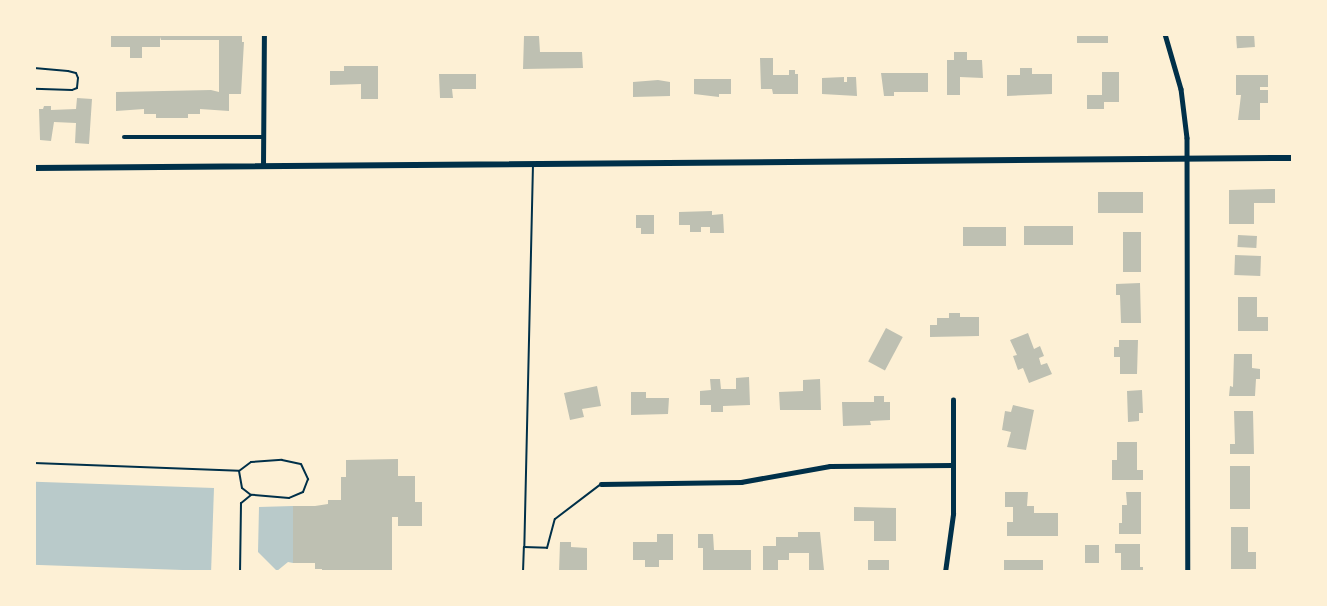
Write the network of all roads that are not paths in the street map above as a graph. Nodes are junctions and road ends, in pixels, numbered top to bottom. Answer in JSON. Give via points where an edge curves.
{"nodes":[{"id":1,"x":264,"y":34,"type":"edge"},
{"id":2,"x":1166,"y":34,"type":"edge"},
{"id":3,"x":34,"y":68,"type":"edge"},
{"id":4,"x":34,"y":89,"type":"edge"},
{"id":5,"x":263,"y":136,"type":"junction"},
{"id":6,"x":124,"y":137,"type":"dead end"},
{"id":7,"x":1293,"y":158,"type":"edge"},
{"id":8,"x":1187,"y":159,"type":"junction"},
{"id":9,"x":533,"y":163,"type":"junction"},
{"id":10,"x":263,"y":166,"type":"junction"},
{"id":11,"x":34,"y":168,"type":"edge"},
{"id":12,"x":953,"y":400,"type":"dead end"},
{"id":13,"x":34,"y":463,"type":"edge"},
{"id":14,"x":953,"y":465,"type":"junction"},
{"id":15,"x":239,"y":471,"type":"junction"},
{"id":16,"x":601,"y":484,"type":"joint"},
{"id":17,"x":251,"y":495,"type":"junction"},
{"id":18,"x":524,"y":547,"type":"junction"},
{"id":19,"x":240,"y":572,"type":"edge"},
{"id":20,"x":523,"y":572,"type":"edge"},
{"id":21,"x":945,"y":572,"type":"edge"},
{"id":22,"x":1188,"y":572,"type":"edge"}],
"edges":[{"from":1,"to":5,"type":"street"},
{"from":2,"to":8,"type":"street","via":[[1183,100]]},
{"from":3,"to":4,"type":"lane","via":[[68,71],[78,78],[77,88],[72,90]]},
{"from":5,"to":6,"type":"street"},
{"from":5,"to":10,"type":"street"},
{"from":7,"to":8,"type":"street"},
{"from":8,"to":9,"type":"street"},
{"from":8,"to":22,"type":"street"},
{"from":9,"to":10,"type":"street"},
{"from":9,"to":18,"type":"lane"},
{"from":10,"to":11,"type":"street"},
{"from":12,"to":14,"type":"street"},
{"from":13,"to":15,"type":"lane"},
{"from":14,"to":16,"type":"street","via":[[830,466],[741,482]]},
{"from":14,"to":21,"type":"street","via":[[952,531]]},
{"from":15,"to":17,"type":"lane","via":[[242,488]]},
{"from":15,"to":17,"type":"lane","via":[[251,462],[282,460],[301,464],[308,479],[303,492],[289,498]]},
{"from":16,"to":18,"type":"lane","via":[[555,519],[547,548]]},
{"from":17,"to":19,"type":"lane","via":[[241,503]]},
{"from":18,"to":20,"type":"lane"}]}
